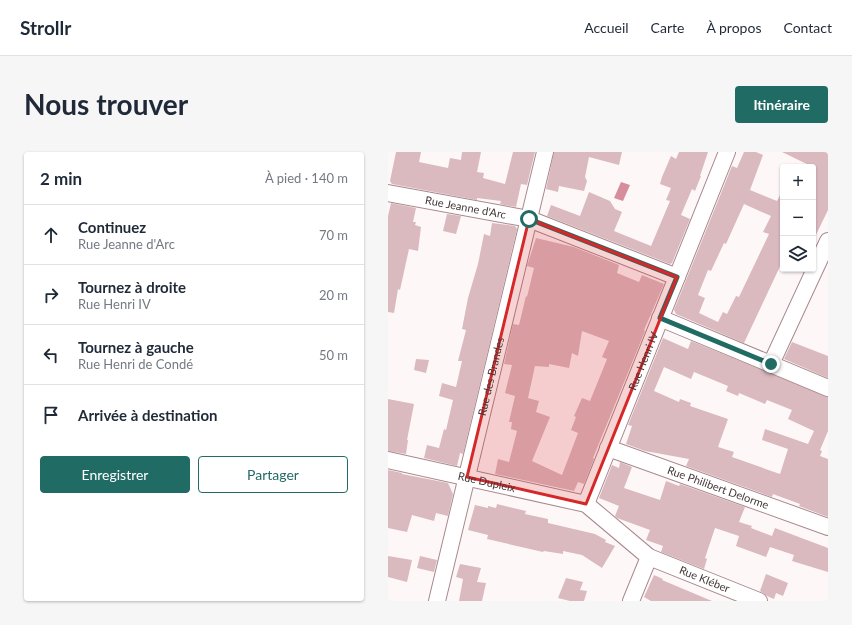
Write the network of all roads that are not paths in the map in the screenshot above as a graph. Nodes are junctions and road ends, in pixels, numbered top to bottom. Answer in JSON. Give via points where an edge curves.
{"nodes":[{"id":1,"x":546,"y":152,"type":"edge"},
{"id":2,"x":727,"y":152,"type":"edge"},
{"id":3,"x":388,"y":192,"type":"edge"},
{"id":4,"x":529,"y":219,"type":"junction"},
{"id":5,"x":828,"y":241,"type":"edge"},
{"id":6,"x":677,"y":277,"type":"junction"},
{"id":7,"x":660,"y":318,"type":"junction"},
{"id":8,"x":771,"y":364,"type":"junction"},
{"id":9,"x":828,"y":388,"type":"edge"},
{"id":10,"x":608,"y":448,"type":"junction"},
{"id":11,"x":388,"y":460,"type":"edge"},
{"id":12,"x":467,"y":477,"type":"junction"},
{"id":13,"x":586,"y":504,"type":"junction"},
{"id":14,"x":828,"y":527,"type":"edge"},
{"id":15,"x":649,"y":557,"type":"junction"},
{"id":16,"x":437,"y":601,"type":"edge"},
{"id":17,"x":631,"y":601,"type":"edge"},
{"id":18,"x":759,"y":601,"type":"edge"}],
"edges":[{"from":1,"to":4,"type":"street","name":"Rue des Brandes"},
{"from":2,"to":6,"type":"street","name":"Rue Henri IV"},
{"from":3,"to":4,"type":"street","name":"Rue Jeanne d'Arc"},
{"from":4,"to":6,"type":"street","name":"Rue Jeanne d'Arc"},
{"from":4,"to":12,"type":"street","name":"Rue des Brandes"},
{"from":5,"to":8,"type":"street"},
{"from":6,"to":7,"type":"street","name":"Rue Henri IV"},
{"from":7,"to":8,"type":"street"},
{"from":7,"to":10,"type":"street","name":"Rue Henri IV"},
{"from":8,"to":9,"type":"street"},
{"from":10,"to":13,"type":"street","name":"Rue Henri IV"},
{"from":10,"to":14,"type":"street","name":"Rue Philibert Delorme"},
{"from":11,"to":12,"type":"street","name":"Rue Dupleix"},
{"from":12,"to":13,"type":"street","name":"Rue Dupleix"},
{"from":12,"to":16,"type":"street","name":"Rue des Brandes"},
{"from":13,"to":15,"type":"street","name":"Rue Kléber"},
{"from":15,"to":17,"type":"street"},
{"from":15,"to":18,"type":"street","name":"Rue Kléber"}]}
